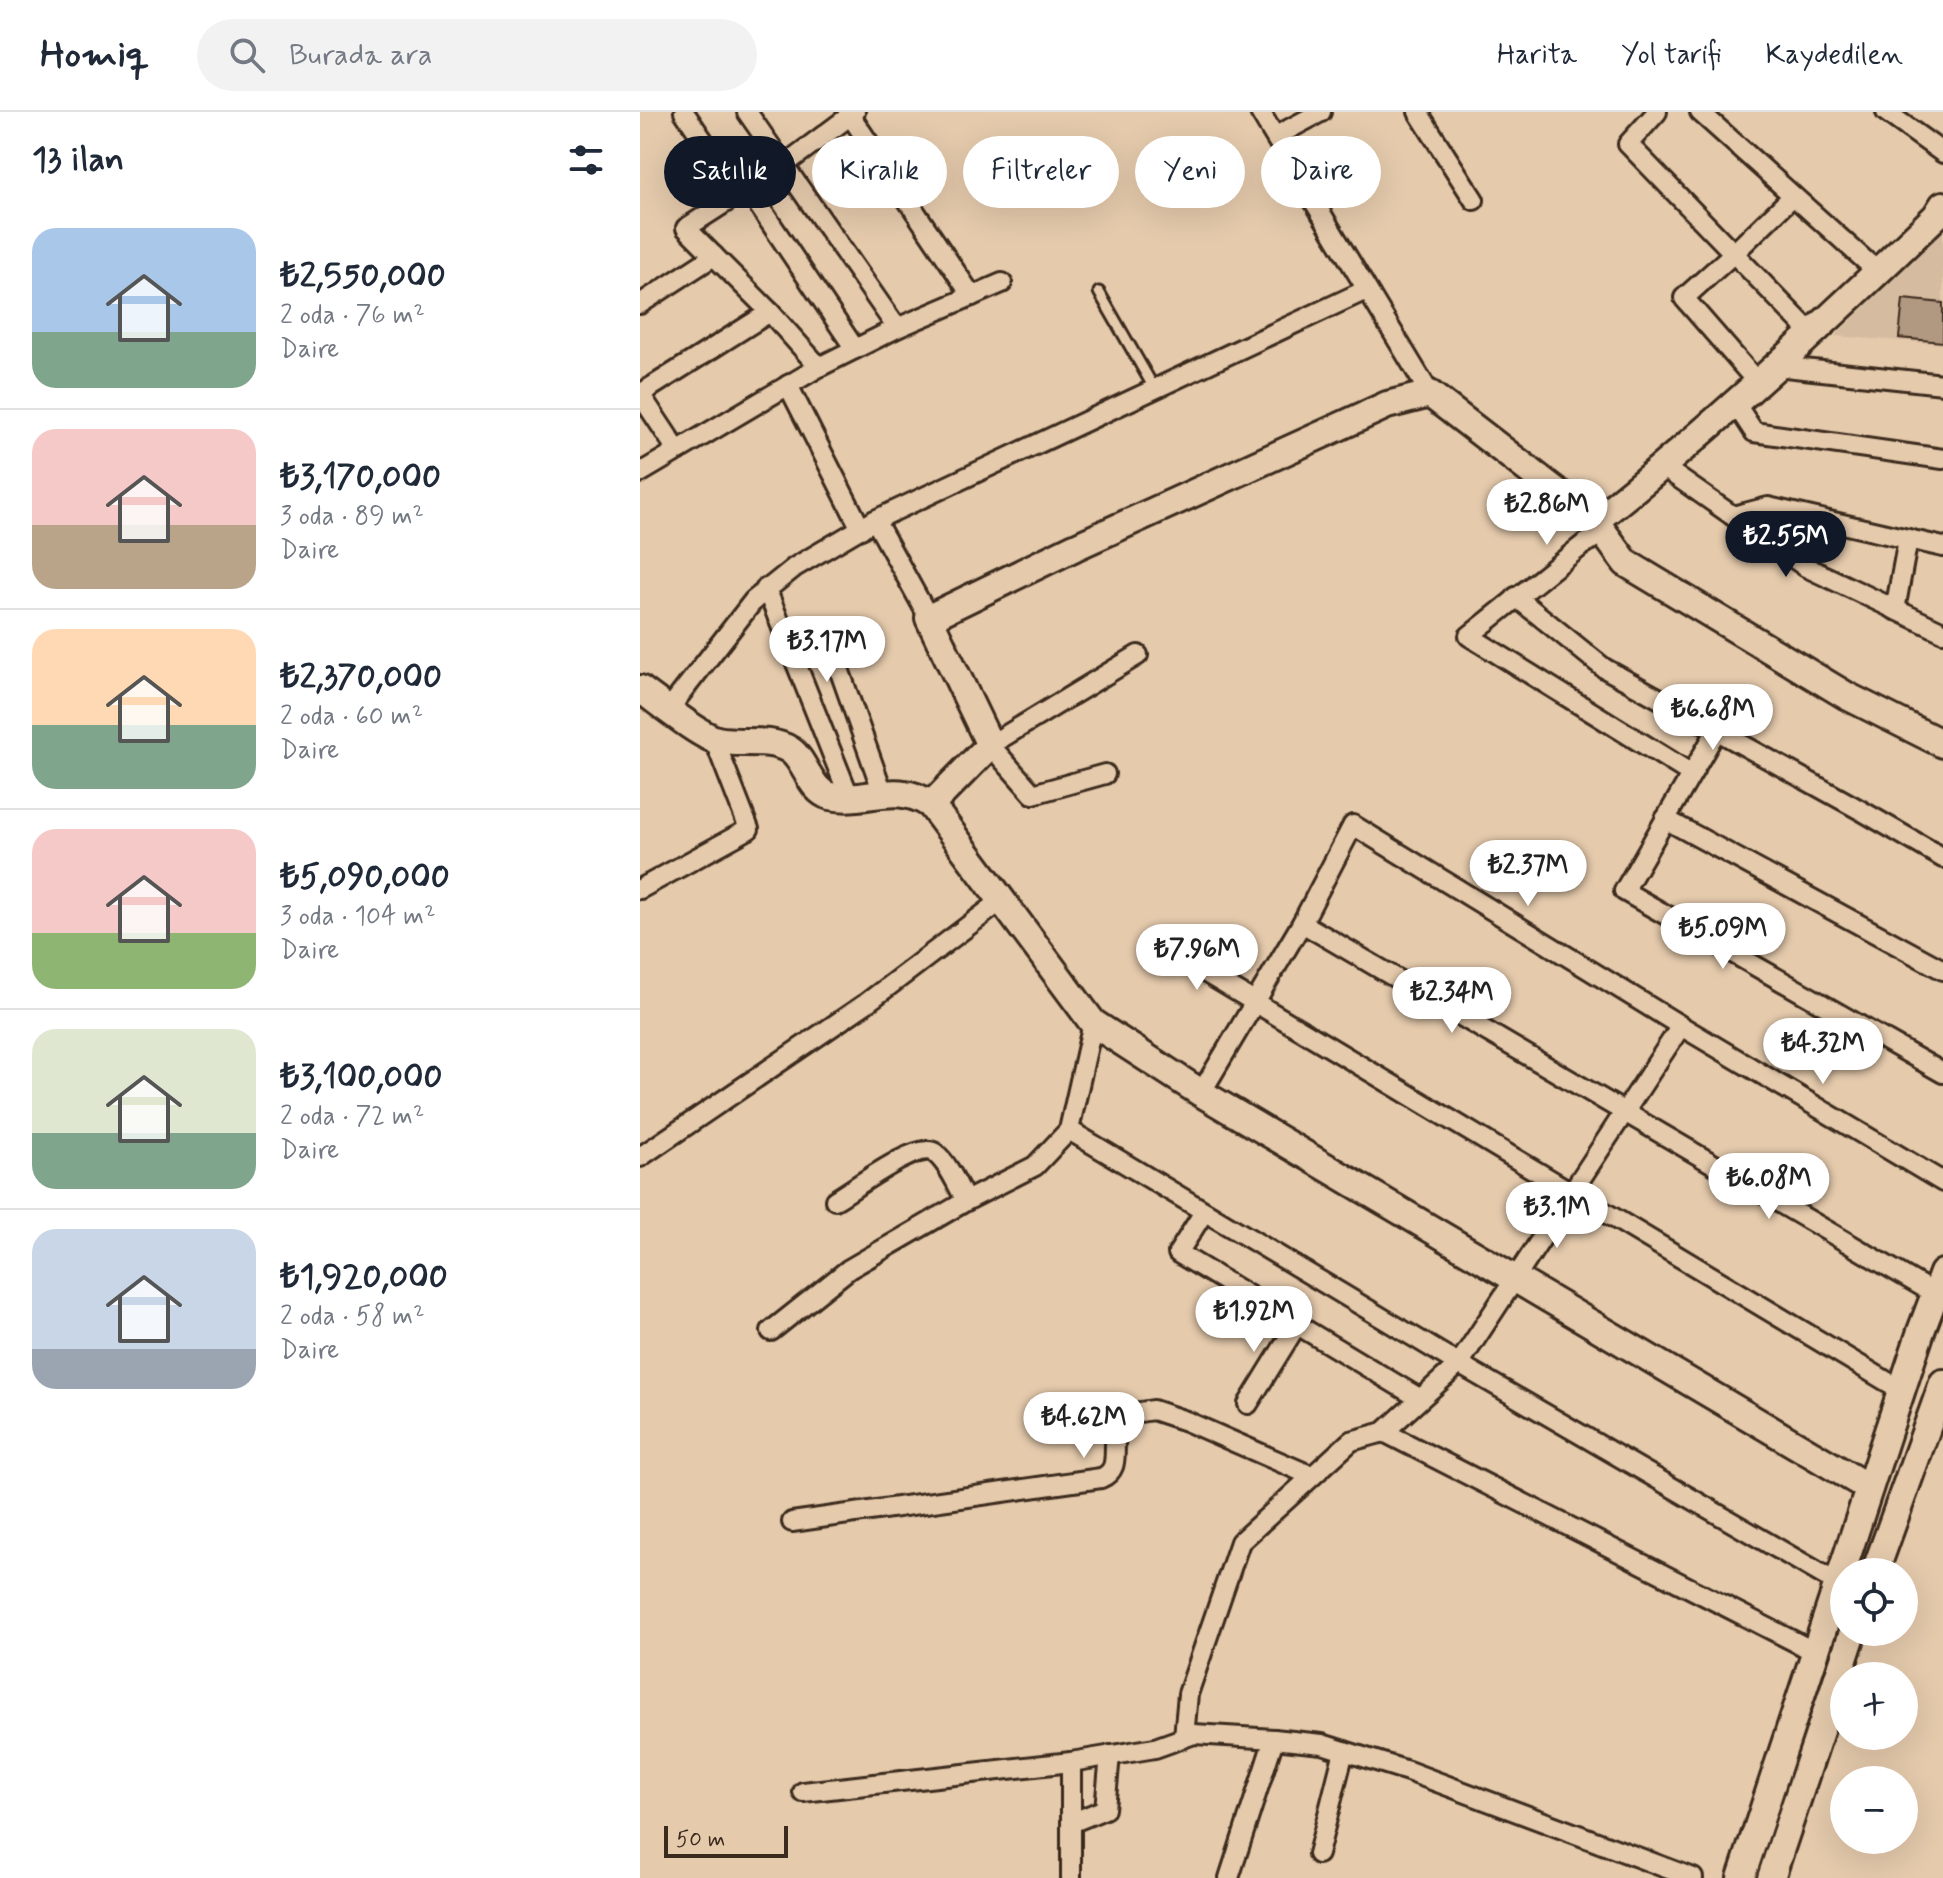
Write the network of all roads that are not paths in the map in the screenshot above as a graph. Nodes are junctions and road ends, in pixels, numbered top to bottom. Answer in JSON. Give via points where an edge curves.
{"nodes":[{"id":1,"x":684,"y":112,"type":"edge"},
{"id":2,"x":747,"y":112,"type":"edge"},
{"id":3,"x":1260,"y":112,"type":"edge"},
{"id":4,"x":1321,"y":112,"type":"edge"},
{"id":5,"x":1418,"y":112,"type":"edge"},
{"id":6,"x":1657,"y":112,"type":"edge"},
{"id":7,"x":1700,"y":112,"type":"edge"},
{"id":8,"x":1886,"y":112,"type":"edge"},
{"id":9,"x":852,"y":113,"type":"edge"},
{"id":10,"x":702,"y":136,"type":"edge"},
{"id":11,"x":764,"y":136,"type":"edge"},
{"id":12,"x":1276,"y":136,"type":"joint"},
{"id":13,"x":1943,"y":153,"type":"edge"},
{"id":14,"x":796,"y":156,"type":"edge"},
{"id":15,"x":796,"y":182,"type":"edge"},
{"id":16,"x":1793,"y":196,"type":"junction"},
{"id":17,"x":1474,"y":200,"type":"dead end"},
{"id":18,"x":1943,"y":205,"type":"edge"},
{"id":19,"x":716,"y":208,"type":"edge"},
{"id":20,"x":756,"y":208,"type":"edge"},
{"id":21,"x":1318,"y":208,"type":"edge"},
{"id":22,"x":1735,"y":252,"type":"junction"},
{"id":23,"x":714,"y":256,"type":"junction"},
{"id":24,"x":1878,"y":272,"type":"junction"},
{"id":25,"x":1002,"y":283,"type":"dead end"},
{"id":26,"x":1366,"y":290,"type":"junction"},
{"id":27,"x":1099,"y":292,"type":"dead end"},
{"id":28,"x":972,"y":296,"type":"junction"},
{"id":29,"x":640,"y":304,"type":"edge"},
{"id":30,"x":770,"y":312,"type":"junction"},
{"id":31,"x":897,"y":328,"type":"junction"},
{"id":32,"x":1812,"y":334,"type":"junction"},
{"id":33,"x":855,"y":349,"type":"junction"},
{"id":34,"x":819,"y":367,"type":"junction"},
{"id":35,"x":1767,"y":375,"type":"junction"},
{"id":36,"x":1943,"y":384,"type":"edge"},
{"id":37,"x":788,"y":385,"type":"junction"},
{"id":38,"x":1154,"y":388,"type":"junction"},
{"id":39,"x":640,"y":394,"type":"edge"},
{"id":40,"x":1430,"y":394,"type":"junction"},
{"id":41,"x":1735,"y":403,"type":"junction"},
{"id":42,"x":677,"y":450,"type":"junction"},
{"id":43,"x":1943,"y":459,"type":"edge"},
{"id":44,"x":1663,"y":467,"type":"junction"},
{"id":45,"x":640,"y":473,"type":"edge"},
{"id":46,"x":1733,"y":516,"type":"junction"},
{"id":47,"x":868,"y":524,"type":"junction"},
{"id":48,"x":1598,"y":527,"type":"junction"},
{"id":49,"x":1908,"y":539,"type":"junction"},
{"id":50,"x":1943,"y":547,"type":"edge"},
{"id":51,"x":766,"y":588,"type":"junction"},
{"id":52,"x":1516,"y":597,"type":"junction"},
{"id":53,"x":1895,"y":610,"type":"junction"},
{"id":54,"x":929,"y":618,"type":"junction"},
{"id":55,"x":1943,"y":632,"type":"edge"},
{"id":56,"x":827,"y":635,"type":"dead end"},
{"id":57,"x":1138,"y":655,"type":"dead end"},
{"id":58,"x":640,"y":689,"type":"edge"},
{"id":59,"x":669,"y":709,"type":"junction"},
{"id":60,"x":1717,"y":730,"type":"junction"},
{"id":61,"x":714,"y":739,"type":"junction"},
{"id":62,"x":1943,"y":744,"type":"edge"},
{"id":63,"x":990,"y":745,"type":"junction"},
{"id":64,"x":1690,"y":773,"type":"junction"},
{"id":65,"x":1105,"y":774,"type":"dead end"},
{"id":66,"x":883,"y":793,"type":"junction"},
{"id":67,"x":849,"y":796,"type":"junction"},
{"id":68,"x":931,"y":805,"type":"junction"},
{"id":69,"x":1665,"y":819,"type":"junction"},
{"id":70,"x":1943,"y":858,"type":"edge"},
{"id":71,"x":640,"y":889,"type":"edge"},
{"id":72,"x":1001,"y":901,"type":"junction"},
{"id":73,"x":1302,"y":923,"type":"junction"},
{"id":74,"x":1161,"y":946,"type":"dead end"},
{"id":75,"x":1943,"y":970,"type":"edge"},
{"id":76,"x":1254,"y":1003,"type":"junction"},
{"id":77,"x":1093,"y":1023,"type":"junction"},
{"id":78,"x":1681,"y":1026,"type":"junction"},
{"id":79,"x":1943,"y":1073,"type":"edge"},
{"id":80,"x":1201,"y":1093,"type":"junction"},
{"id":81,"x":1624,"y":1112,"type":"junction"},
{"id":82,"x":1069,"y":1130,"type":"junction"},
{"id":83,"x":640,"y":1157,"type":"edge"},
{"id":84,"x":1943,"y":1182,"type":"edge"},
{"id":85,"x":1571,"y":1190,"type":"junction"},
{"id":86,"x":835,"y":1200,"type":"dead end"},
{"id":87,"x":966,"y":1201,"type":"junction"},
{"id":88,"x":1204,"y":1212,"type":"junction"},
{"id":89,"x":1513,"y":1278,"type":"junction"},
{"id":90,"x":1939,"y":1283,"type":"edge"},
{"id":91,"x":1296,"y":1326,"type":"junction"},
{"id":92,"x":771,"y":1331,"type":"dead end"},
{"id":93,"x":1459,"y":1364,"type":"junction"},
{"id":94,"x":1943,"y":1383,"type":"edge"},
{"id":95,"x":1901,"y":1390,"type":"junction"},
{"id":96,"x":1419,"y":1398,"type":"junction"},
{"id":97,"x":1248,"y":1404,"type":"dead end"},
{"id":98,"x":1384,"y":1432,"type":"junction"},
{"id":99,"x":1312,"y":1476,"type":"junction"},
{"id":100,"x":1869,"y":1488,"type":"junction"},
{"id":101,"x":792,"y":1522,"type":"dead end"},
{"id":102,"x":1845,"y":1558,"type":"edge"},
{"id":103,"x":1880,"y":1558,"type":"edge"},
{"id":104,"x":1830,"y":1579,"type":"edge"},
{"id":105,"x":1830,"y":1605,"type":"edge"},
{"id":106,"x":1848,"y":1646,"type":"edge"},
{"id":107,"x":1815,"y":1652,"type":"junction"},
{"id":108,"x":1184,"y":1737,"type":"junction"},
{"id":109,"x":1274,"y":1739,"type":"junction"},
{"id":110,"x":1344,"y":1751,"type":"junction"},
{"id":111,"x":1110,"y":1755,"type":"junction"},
{"id":112,"x":1071,"y":1762,"type":"junction"},
{"id":113,"x":803,"y":1792,"type":"dead end"},
{"id":114,"x":1071,"y":1823,"type":"junction"},
{"id":115,"x":1318,"y":1854,"type":"dead end"},
{"id":116,"x":1071,"y":1878,"type":"edge"},
{"id":117,"x":1229,"y":1878,"type":"edge"},
{"id":118,"x":1693,"y":1878,"type":"edge"},
{"id":119,"x":1741,"y":1878,"type":"edge"},
{"id":120,"x":1771,"y":1878,"type":"edge"}],
"edges":[{"from":1,"to":10,"type":"street"},
{"from":2,"to":11,"type":"street"},
{"from":3,"to":12,"type":"street"},
{"from":4,"to":12,"type":"street"},
{"from":5,"to":17,"type":"street"},
{"from":6,"to":22,"type":"street","via":[[1628,144]]},
{"from":7,"to":16,"type":"street"},
{"from":8,"to":13,"type":"street"},
{"from":9,"to":14,"type":"street"},
{"from":9,"to":28,"type":"street"},
{"from":15,"to":31,"type":"street"},
{"from":16,"to":22,"type":"street"},
{"from":16,"to":24,"type":"street"},
{"from":18,"to":24,"type":"street"},
{"from":19,"to":23,"type":"street","via":[[686,228]]},
{"from":20,"to":33,"type":"street"},
{"from":21,"to":26,"type":"street"},
{"from":22,"to":32,"type":"street"},
{"from":22,"to":35,"type":"street","via":[[1684,298]]},
{"from":23,"to":29,"type":"street"},
{"from":23,"to":30,"type":"street"},
{"from":24,"to":32,"type":"street"},
{"from":25,"to":28,"type":"street"},
{"from":26,"to":38,"type":"street"},
{"from":26,"to":40,"type":"street"},
{"from":27,"to":38,"type":"lane"},
{"from":28,"to":31,"type":"street"},
{"from":30,"to":34,"type":"street"},
{"from":30,"to":39,"type":"street"},
{"from":31,"to":33,"type":"street"},
{"from":32,"to":35,"type":"street"},
{"from":33,"to":34,"type":"street"},
{"from":34,"to":37,"type":"street"},
{"from":35,"to":36,"type":"street"},
{"from":35,"to":41,"type":"street"},
{"from":37,"to":42,"type":"street"},
{"from":37,"to":47,"type":"street"},
{"from":38,"to":47,"type":"street"},
{"from":39,"to":42,"type":"street"},
{"from":40,"to":48,"type":"street"},
{"from":40,"to":54,"type":"street","via":[[1387,405]]},
{"from":41,"to":43,"type":"street","via":[[1754,432]]},
{"from":41,"to":44,"type":"street"},
{"from":42,"to":45,"type":"street"},
{"from":44,"to":46,"type":"street"},
{"from":44,"to":48,"type":"street"},
{"from":46,"to":49,"type":"street","via":[[1768,507]]},
{"from":46,"to":53,"type":"street","via":[[1806,567]]},
{"from":47,"to":51,"type":"street"},
{"from":47,"to":54,"type":"street"},
{"from":48,"to":52,"type":"street"},
{"from":48,"to":62,"type":"street","via":[[1626,563],[1847,696]]},
{"from":49,"to":50,"type":"street"},
{"from":49,"to":53,"type":"street"},
{"from":51,"to":59,"type":"street"},
{"from":51,"to":67,"type":"street"},
{"from":52,"to":60,"type":"street","via":[[1604,668]]},
{"from":52,"to":64,"type":"street","via":[[1469,636]]},
{"from":53,"to":55,"type":"street"},
{"from":54,"to":63,"type":"street"},
{"from":56,"to":66,"type":"street"},
{"from":57,"to":63,"type":"street"},
{"from":58,"to":59,"type":"street"},
{"from":59,"to":61,"type":"street"},
{"from":60,"to":64,"type":"street"},
{"from":60,"to":70,"type":"street"},
{"from":61,"to":67,"type":"street","via":[[780,745],[797,757],[822,792]]},
{"from":61,"to":71,"type":"street","via":[[749,829]]},
{"from":63,"to":65,"type":"street","via":[[1033,794]]},
{"from":63,"to":68,"type":"street"},
{"from":64,"to":69,"type":"street"},
{"from":66,"to":67,"type":"street"},
{"from":66,"to":68,"type":"street","via":[[911,794]]},
{"from":68,"to":72,"type":"street"},
{"from":69,"to":75,"type":"street"},
{"from":69,"to":79,"type":"street","via":[[1624,891]]},
{"from":72,"to":77,"type":"street"},
{"from":72,"to":83,"type":"street","via":[[865,1004]]},
{"from":73,"to":76,"type":"street"},
{"from":73,"to":78,"type":"street","via":[[1353,825]]},
{"from":73,"to":81,"type":"street"},
{"from":74,"to":76,"type":"street"},
{"from":76,"to":80,"type":"street"},
{"from":76,"to":85,"type":"street"},
{"from":77,"to":80,"type":"street"},
{"from":77,"to":82,"type":"street"},
{"from":78,"to":81,"type":"street"},
{"from":78,"to":84,"type":"street"},
{"from":80,"to":89,"type":"street"},
{"from":81,"to":85,"type":"street"},
{"from":81,"to":90,"type":"street"},
{"from":82,"to":87,"type":"street","via":[[1035,1166]]},
{"from":82,"to":88,"type":"street"},
{"from":85,"to":89,"type":"street"},
{"from":85,"to":95,"type":"street"},
{"from":86,"to":87,"type":"street","via":[[910,1154],[928,1150],[943,1162]]},
{"from":87,"to":92,"type":"street","via":[[849,1269]]},
{"from":88,"to":91,"type":"street","via":[[1178,1253]]},
{"from":88,"to":93,"type":"street"},
{"from":89,"to":93,"type":"street"},
{"from":89,"to":100,"type":"street"},
{"from":90,"to":95,"type":"street"},
{"from":91,"to":96,"type":"street"},
{"from":91,"to":97,"type":"street"},
{"from":93,"to":96,"type":"street"},
{"from":93,"to":104,"type":"street"},
{"from":94,"to":103,"type":"street"},
{"from":95,"to":100,"type":"street"},
{"from":96,"to":98,"type":"street"},
{"from":98,"to":99,"type":"street","via":[[1351,1441]]},
{"from":98,"to":107,"type":"street"},
{"from":99,"to":101,"type":"street","via":[[1153,1410],[1127,1414],[1117,1430],[1114,1467],[1101,1478]]},
{"from":99,"to":108,"type":"street","via":[[1240,1542],[1188,1694]]},
{"from":100,"to":102,"type":"street"},
{"from":105,"to":107,"type":"street"},
{"from":106,"to":120,"type":"street"},
{"from":107,"to":119,"type":"street"},
{"from":108,"to":109,"type":"street"},
{"from":108,"to":111,"type":"street"},
{"from":109,"to":110,"type":"street"},
{"from":109,"to":117,"type":"street"},
{"from":110,"to":115,"type":"street"},
{"from":110,"to":118,"type":"street"},
{"from":111,"to":112,"type":"street"},
{"from":111,"to":114,"type":"street","via":[[1105,1809]]},
{"from":112,"to":113,"type":"street"},
{"from":112,"to":114,"type":"street"},
{"from":114,"to":116,"type":"street"}]}
